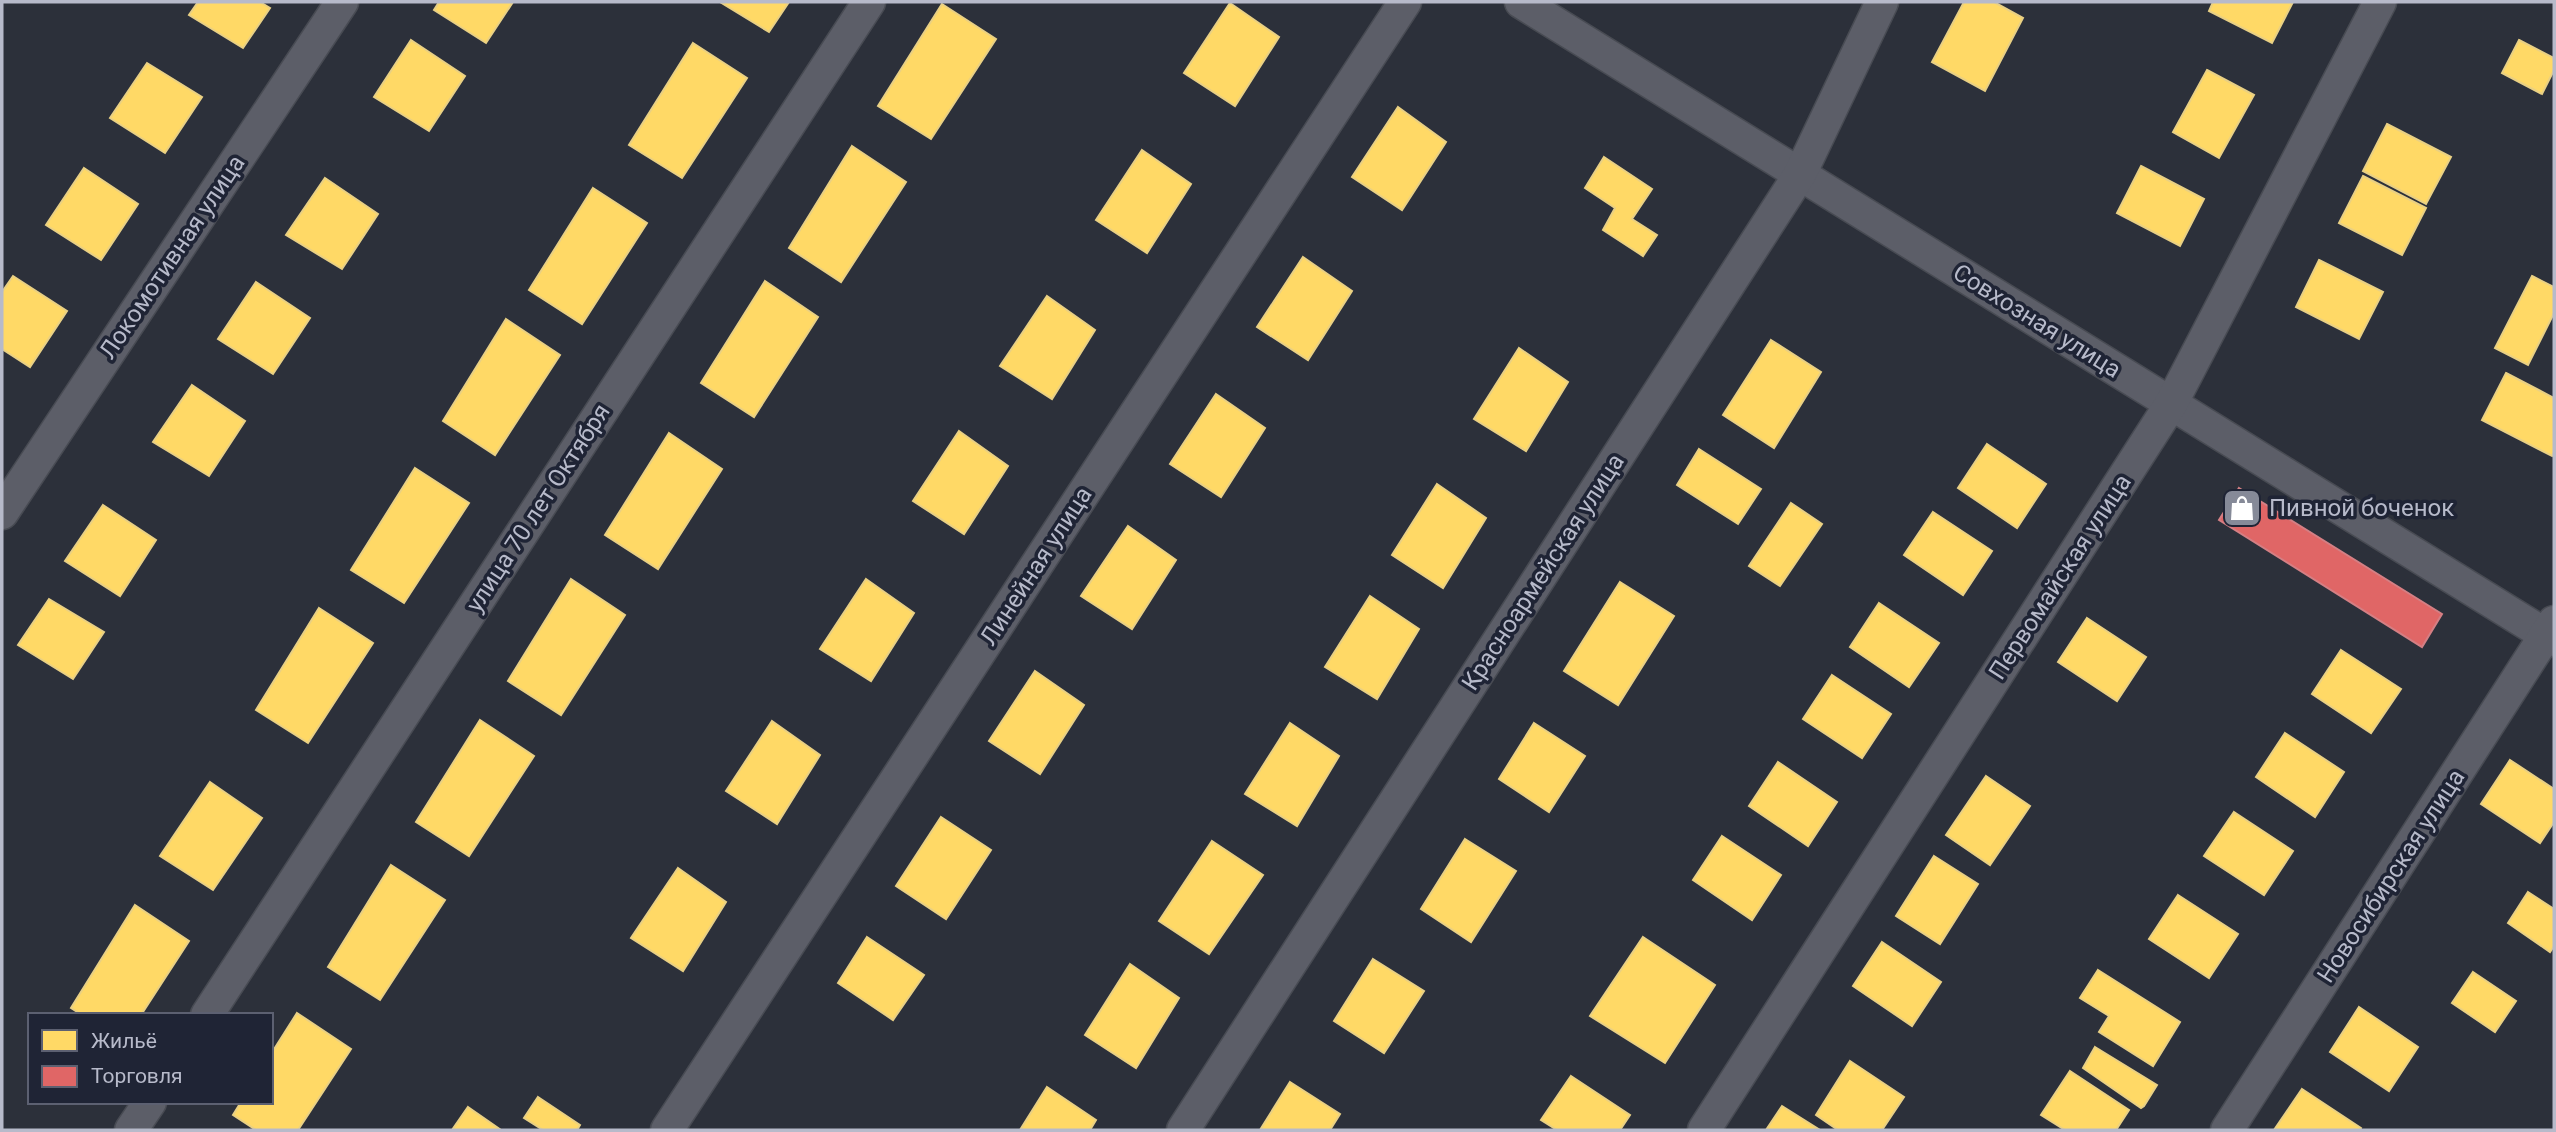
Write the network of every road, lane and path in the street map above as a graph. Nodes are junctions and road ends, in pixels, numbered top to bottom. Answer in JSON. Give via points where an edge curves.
{"nodes":[{"id":1,"x":342,"y":2,"type":"edge"},
{"id":2,"x":869,"y":2,"type":"edge"},
{"id":3,"x":1405,"y":2,"type":"edge"},
{"id":4,"x":1521,"y":2,"type":"edge"},
{"id":5,"x":1882,"y":2,"type":"edge"},
{"id":6,"x":2379,"y":2,"type":"edge"},
{"id":7,"x":1800,"y":174,"type":"junction"},
{"id":8,"x":2171,"y":404,"type":"junction"},
{"id":9,"x":2,"y":513,"type":"edge"},
{"id":10,"x":2552,"y":632,"type":"edge"},
{"id":11,"x":208,"y":1013,"type":"edge"},
{"id":12,"x":149,"y":1104,"type":"edge"},
{"id":13,"x":131,"y":1130,"type":"edge"},
{"id":14,"x":667,"y":1130,"type":"edge"},
{"id":15,"x":1183,"y":1130,"type":"edge"},
{"id":16,"x":1704,"y":1130,"type":"edge"},
{"id":17,"x":2227,"y":1130,"type":"edge"}],
"edges":[{"from":1,"to":9,"type":"street","name":"Локомотивная улица"},
{"from":2,"to":11,"type":"street","name":"улица 70 лет Октября"},
{"from":3,"to":14,"type":"street","name":"Линейная улица"},
{"from":4,"to":7,"type":"street","name":"Совхозная улица"},
{"from":5,"to":7,"type":"street","name":"Красноармейская улица"},
{"from":6,"to":8,"type":"street","name":"Первомайская улица"},
{"from":7,"to":8,"type":"street","name":"Совхозная улица"},
{"from":7,"to":15,"type":"street","name":"Красноармейская улица"},
{"from":8,"to":10,"type":"street","name":"Совхозная улица"},
{"from":8,"to":16,"type":"street","name":"Первомайская улица"},
{"from":10,"to":17,"type":"street","name":"Новосибирская улица"},
{"from":12,"to":13,"type":"street"}]}
